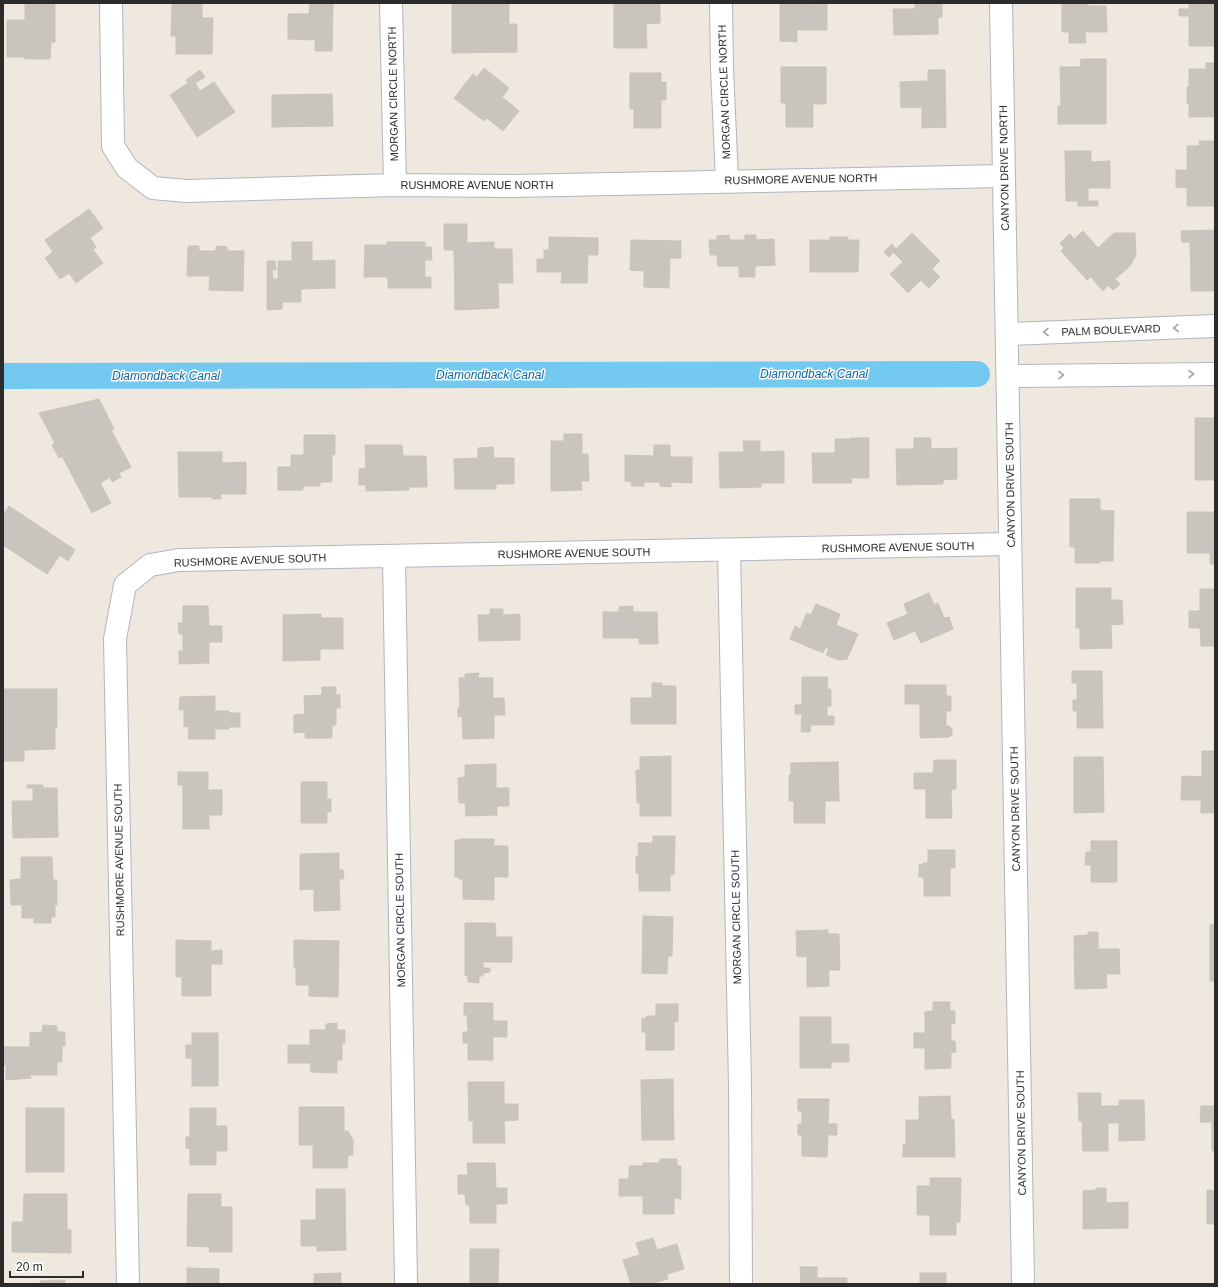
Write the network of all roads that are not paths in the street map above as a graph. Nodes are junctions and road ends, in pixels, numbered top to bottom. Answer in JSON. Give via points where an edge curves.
{"nodes":[{"id":1,"x":111,"y":3,"type":"edge"},
{"id":2,"x":391,"y":3,"type":"edge"},
{"id":3,"x":721,"y":3,"type":"edge"},
{"id":4,"x":1001,"y":3,"type":"edge"},
{"id":5,"x":1004,"y":176,"type":"junction"},
{"id":6,"x":727,"y":180,"type":"junction"},
{"id":7,"x":395,"y":185,"type":"junction"},
{"id":8,"x":1215,"y":326,"type":"edge"},
{"id":9,"x":1008,"y":334,"type":"junction"},
{"id":10,"x":1215,"y":374,"type":"edge"},
{"id":11,"x":1008,"y":376,"type":"junction"},
{"id":12,"x":1010,"y":544,"type":"junction"},
{"id":13,"x":730,"y":550,"type":"junction"},
{"id":14,"x":394,"y":556,"type":"junction"},
{"id":15,"x":128,"y":1284,"type":"edge"},
{"id":16,"x":406,"y":1284,"type":"edge"},
{"id":17,"x":741,"y":1284,"type":"edge"},
{"id":18,"x":1023,"y":1284,"type":"edge"}],
"edges":[{"from":1,"to":7,"type":"street","name":"RUSHMORE AVENUE NORTH","via":[[114,146],[127,168],[153,188],[186,191]]},
{"from":2,"to":7,"type":"street","name":"MORGAN CIRCLE NORTH"},
{"from":3,"to":6,"type":"street","name":"MORGAN CIRCLE NORTH"},
{"from":4,"to":5,"type":"street","name":"CANYON DRIVE NORTH"},
{"from":5,"to":6,"type":"street","name":"RUSHMORE AVENUE NORTH"},
{"from":5,"to":9,"type":"street","name":"CANYON DRIVE NORTH"},
{"from":6,"to":7,"type":"street","name":"RUSHMORE AVENUE NORTH","via":[[512,186]]},
{"from":8,"to":9,"type":"street","name":"PALM BOULEVARD","one_way":true},
{"from":9,"to":11,"type":"street","name":"CANYON DRIVE SOUTH"},
{"from":11,"to":10,"type":"street","one_way":true},
{"from":11,"to":12,"type":"street","name":"CANYON DRIVE SOUTH"},
{"from":12,"to":13,"type":"street","name":"RUSHMORE AVENUE SOUTH"},
{"from":12,"to":18,"type":"street","name":"CANYON DRIVE SOUTH"},
{"from":13,"to":14,"type":"street","name":"RUSHMORE AVENUE SOUTH"},
{"from":13,"to":17,"type":"street","name":"MORGAN CIRCLE SOUTH"},
{"from":14,"to":15,"type":"street","name":"RUSHMORE AVENUE SOUTH","via":[[179,560],[150,566],[125,585],[115,639]]},
{"from":14,"to":16,"type":"street","name":"MORGAN CIRCLE SOUTH"}]}
